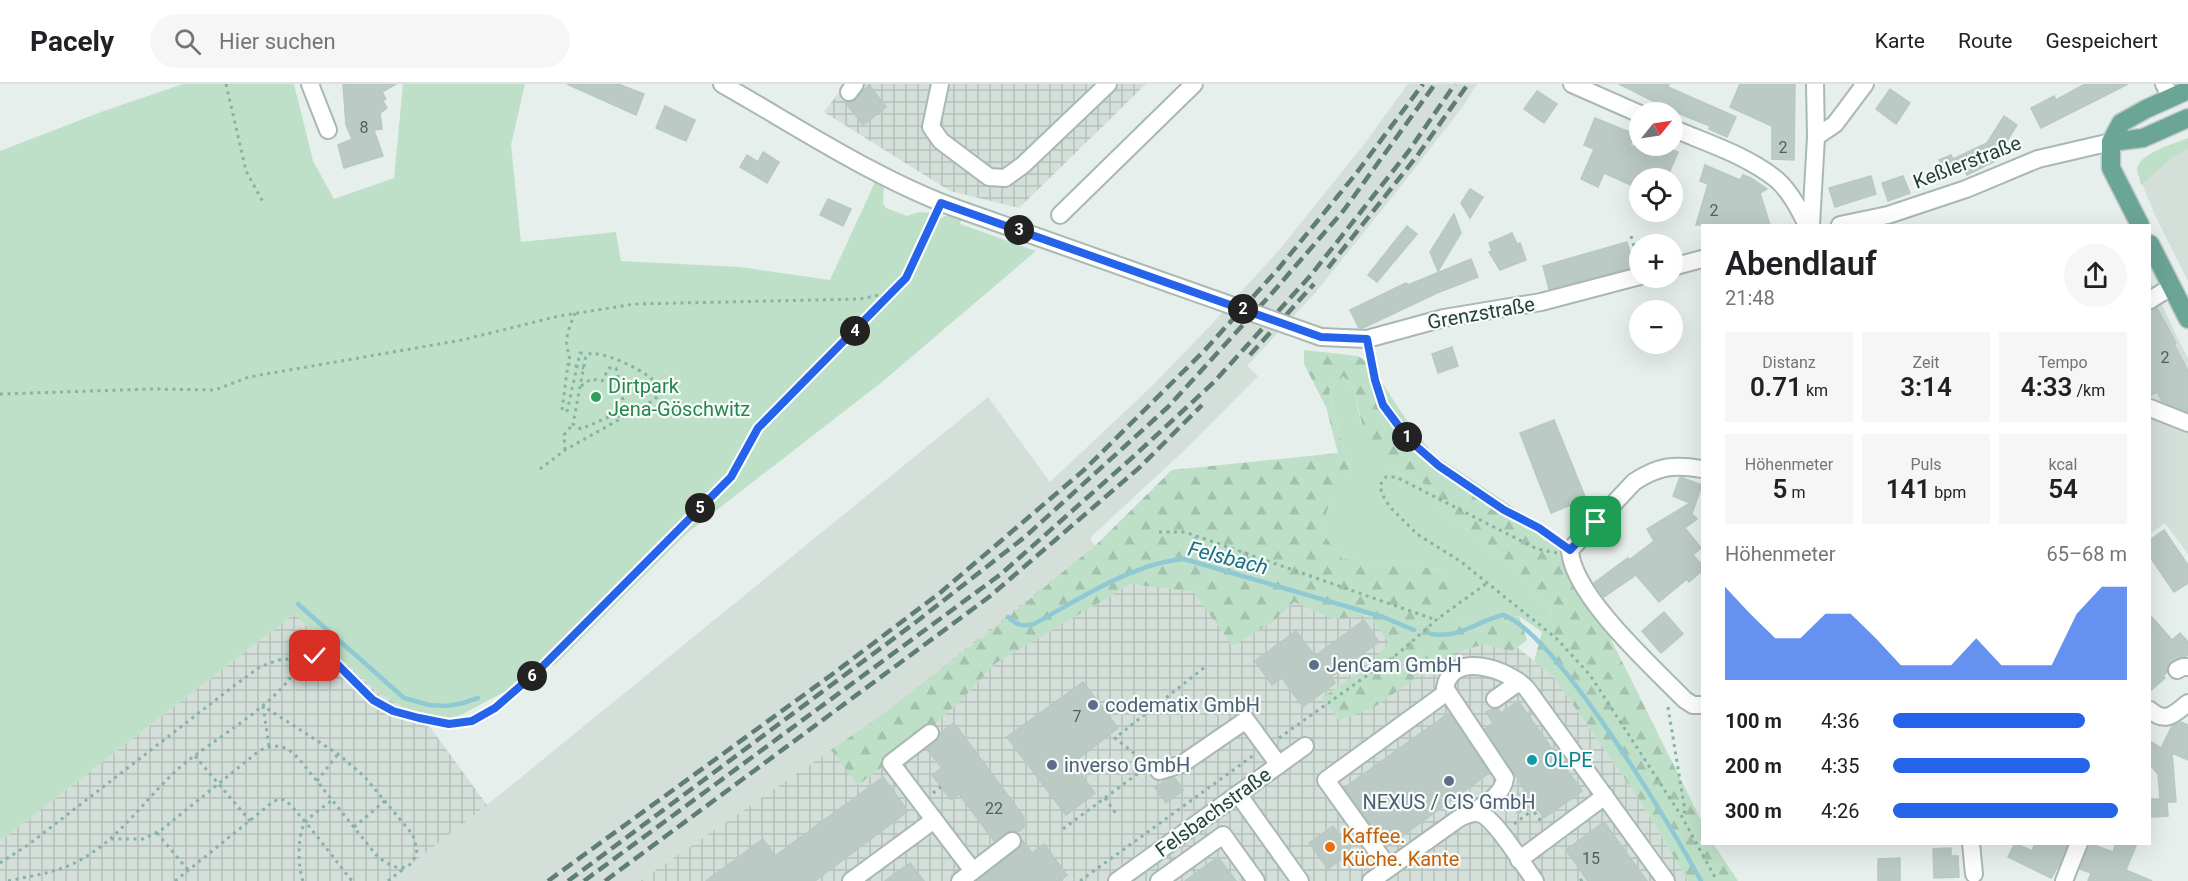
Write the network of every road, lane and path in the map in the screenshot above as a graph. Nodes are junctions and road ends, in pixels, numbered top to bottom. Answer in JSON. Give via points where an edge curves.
{"nodes":[{"id":1,"x":226,"y":84,"type":"edge"},
{"id":2,"x":310,"y":84,"type":"edge"},
{"id":3,"x":723,"y":84,"type":"edge"},
{"id":4,"x":940,"y":84,"type":"edge"},
{"id":5,"x":1108,"y":84,"type":"edge"},
{"id":6,"x":1194,"y":84,"type":"edge"},
{"id":7,"x":1572,"y":84,"type":"edge"},
{"id":8,"x":1815,"y":84,"type":"edge"},
{"id":9,"x":1865,"y":84,"type":"edge"},
{"id":10,"x":2188,"y":90,"type":"edge"},
{"id":11,"x":2168,"y":91,"type":"edge"},
{"id":12,"x":1629,"y":109,"type":"edge"},
{"id":13,"x":2188,"y":118,"type":"edge"},
{"id":14,"x":328,"y":130,"type":"dead end"},
{"id":15,"x":1683,"y":133,"type":"edge"},
{"id":16,"x":1816,"y":137,"type":"junction"},
{"id":17,"x":2111,"y":142,"type":"junction"},
{"id":18,"x":263,"y":202,"type":"dead end"},
{"id":19,"x":941,"y":203,"type":"junction"},
{"id":20,"x":1060,"y":214,"type":"dead end"},
{"id":21,"x":1808,"y":224,"type":"edge"},
{"id":22,"x":1809,"y":224,"type":"edge"},
{"id":23,"x":1845,"y":224,"type":"edge"},
{"id":24,"x":2139,"y":224,"type":"edge"},
{"id":25,"x":2151,"y":246,"type":"edge"},
{"id":26,"x":1701,"y":259,"type":"edge"},
{"id":27,"x":1683,"y":264,"type":"edge"},
{"id":28,"x":1629,"y":279,"type":"edge"},
{"id":29,"x":2171,"y":287,"type":"junction"},
{"id":30,"x":890,"y":292,"type":"junction"},
{"id":31,"x":2151,"y":299,"type":"edge"},
{"id":32,"x":575,"y":313,"type":"junction"},
{"id":33,"x":2188,"y":320,"type":"edge"},
{"id":34,"x":1367,"y":339,"type":"junction"},
{"id":35,"x":583,"y":353,"type":"dead end"},
{"id":36,"x":568,"y":364,"type":"junction"},
{"id":37,"x":577,"y":366,"type":"junction"},
{"id":38,"x":584,"y":368,"type":"junction"},
{"id":39,"x":580,"y":386,"type":"junction"},
{"id":40,"x":0,"y":394,"type":"edge"},
{"id":41,"x":2151,"y":408,"type":"edge"},
{"id":42,"x":562,"y":410,"type":"dead end"},
{"id":43,"x":567,"y":412,"type":"dead end"},
{"id":44,"x":618,"y":413,"type":"junction"},
{"id":45,"x":620,"y":419,"type":"dead end"},
{"id":46,"x":2188,"y":423,"type":"edge"},
{"id":47,"x":573,"y":424,"type":"junction"},
{"id":48,"x":565,"y":450,"type":"junction"},
{"id":49,"x":540,"y":469,"type":"dead end"},
{"id":50,"x":1701,"y":469,"type":"edge"},
{"id":51,"x":1159,"y":532,"type":"dead end"},
{"id":52,"x":1570,"y":550,"type":"junction"},
{"id":53,"x":1487,"y":583,"type":"junction"},
{"id":54,"x":1436,"y":620,"type":"junction"},
{"id":55,"x":301,"y":657,"type":"junction"},
{"id":56,"x":1205,"y":667,"type":"dead end"},
{"id":57,"x":1519,"y":682,"type":"junction"},
{"id":58,"x":1447,"y":692,"type":"junction"},
{"id":59,"x":1495,"y":699,"type":"dead end"},
{"id":60,"x":2188,"y":703,"type":"edge"},
{"id":61,"x":1701,"y":705,"type":"edge"},
{"id":62,"x":263,"y":706,"type":"junction"},
{"id":63,"x":1669,"y":709,"type":"dead end"},
{"id":64,"x":2151,"y":711,"type":"edge"},
{"id":65,"x":930,"y":733,"type":"dead end"},
{"id":66,"x":1277,"y":739,"type":"dead end"},
{"id":67,"x":269,"y":746,"type":"junction"},
{"id":68,"x":1305,"y":746,"type":"dead end"},
{"id":69,"x":1260,"y":751,"type":"dead end"},
{"id":70,"x":338,"y":754,"type":"junction"},
{"id":71,"x":195,"y":756,"type":"junction"},
{"id":72,"x":1279,"y":765,"type":"junction"},
{"id":73,"x":1159,"y":771,"type":"dead end"},
{"id":74,"x":317,"y":781,"type":"junction"},
{"id":75,"x":218,"y":784,"type":"junction"},
{"id":76,"x":1238,"y":794,"type":"junction"},
{"id":77,"x":1605,"y":796,"type":"junction"},
{"id":78,"x":1105,"y":798,"type":"junction"},
{"id":79,"x":332,"y":800,"type":"junction"},
{"id":80,"x":385,"y":801,"type":"junction"},
{"id":81,"x":1530,"y":806,"type":"dead end"},
{"id":82,"x":1533,"y":810,"type":"junction"},
{"id":83,"x":1470,"y":814,"type":"junction"},
{"id":84,"x":1117,"y":815,"type":"dead end"},
{"id":85,"x":1682,"y":817,"type":"junction"},
{"id":86,"x":934,"y":820,"type":"junction"},
{"id":87,"x":250,"y":821,"type":"junction"},
{"id":88,"x":305,"y":823,"type":"junction"},
{"id":89,"x":354,"y":827,"type":"junction"},
{"id":90,"x":1063,"y":829,"type":"dead end"},
{"id":91,"x":157,"y":833,"type":"junction"},
{"id":92,"x":1500,"y":834,"type":"junction"},
{"id":93,"x":1551,"y":836,"type":"junction"},
{"id":94,"x":111,"y":838,"type":"junction"},
{"id":95,"x":1012,"y":841,"type":"dead end"},
{"id":96,"x":1971,"y":845,"type":"edge"},
{"id":97,"x":2078,"y":845,"type":"edge"},
{"id":98,"x":1519,"y":860,"type":"junction"},
{"id":99,"x":0,"y":863,"type":"edge"},
{"id":100,"x":407,"y":866,"type":"junction"},
{"id":101,"x":1389,"y":868,"type":"junction"},
{"id":102,"x":188,"y":870,"type":"junction"},
{"id":103,"x":1974,"y":874,"type":"dead end"},
{"id":104,"x":966,"y":876,"type":"edge"},
{"id":105,"x":1585,"y":877,"type":"dead end"},
{"id":106,"x":24,"y":878,"type":"junction"},
{"id":107,"x":8,"y":881,"type":"edge"},
{"id":108,"x":29,"y":881,"type":"edge"},
{"id":109,"x":175,"y":881,"type":"edge"},
{"id":110,"x":303,"y":881,"type":"edge"},
{"id":111,"x":352,"y":881,"type":"edge"},
{"id":112,"x":388,"y":881,"type":"edge"},
{"id":113,"x":851,"y":881,"type":"edge"},
{"id":114,"x":1080,"y":881,"type":"edge"},
{"id":115,"x":1117,"y":881,"type":"edge"},
{"id":116,"x":1159,"y":881,"type":"edge"},
{"id":117,"x":1256,"y":881,"type":"edge"},
{"id":118,"x":1300,"y":881,"type":"edge"},
{"id":119,"x":1371,"y":881,"type":"edge"},
{"id":120,"x":1535,"y":881,"type":"edge"},
{"id":121,"x":1580,"y":881,"type":"edge"},
{"id":122,"x":1666,"y":881,"type":"edge"},
{"id":123,"x":1716,"y":881,"type":"edge"},
{"id":124,"x":2064,"y":881,"type":"edge"}],
"edges":[{"from":1,"to":18,"type":"path","via":[[246,171]]},
{"from":2,"to":14,"type":"street"},
{"from":3,"to":19,"type":"street","name":"Grenzstraße","via":[[870,168]]},
{"from":4,"to":5,"type":"street","via":[[931,127],[941,141],[989,177],[1005,178]]},
{"from":6,"to":20,"type":"street"},
{"from":7,"to":12,"type":"street"},
{"from":8,"to":16,"type":"street"},
{"from":9,"to":16,"type":"street","via":[[1835,124]]},
{"from":10,"to":11,"type":"main road"},
{"from":11,"to":17,"type":"main road","via":[[2121,123]]},
{"from":13,"to":17,"type":"main road","name":"Keßlerstraße","via":[[2144,138]]},
{"from":15,"to":21,"type":"street","via":[[1752,163],[1778,181]]},
{"from":16,"to":22,"type":"street"},
{"from":17,"to":23,"type":"street","name":"Keßlerstraße","via":[[2038,159],[1900,212]]},
{"from":17,"to":24,"type":"main road","via":[[2111,168]]},
{"from":19,"to":30,"type":"path","via":[[906,278]]},
{"from":19,"to":34,"type":"street","name":"Grenzstraße","bridge":true,"via":[[1321,337]]},
{"from":25,"to":29,"type":"main road"},
{"from":26,"to":27,"type":"street"},
{"from":28,"to":34,"type":"street","name":"Grenzstraße","via":[[1541,303],[1444,318]]},
{"from":29,"to":31,"type":"street"},
{"from":29,"to":33,"type":"main road"},
{"from":30,"to":32,"type":"path","via":[[860,299],[635,304]]},
{"from":30,"to":55,"type":"path","via":[[758,428],[731,477],[541,668],[495,708],[472,721],[449,724],[393,711],[373,700],[335,662],[324,656]]},
{"from":32,"to":36,"type":"path","via":[[567,336]]},
{"from":32,"to":40,"type":"path","via":[[462,340],[249,377],[215,390]]},
{"from":34,"to":52,"type":"path","via":[[1383,405],[1409,440],[1439,466]]},
{"from":35,"to":37,"type":"path"},
{"from":36,"to":37,"type":"path"},
{"from":36,"to":42,"type":"path"},
{"from":37,"to":38,"type":"path"},
{"from":37,"to":43,"type":"path"},
{"from":38,"to":39,"type":"path"},
{"from":38,"to":48,"type":"path","via":[[590,352],[618,359],[656,381],[658,395]]},
{"from":39,"to":44,"type":"path","via":[[591,379],[602,381],[609,368],[616,368],[623,400]]},
{"from":39,"to":47,"type":"path"},
{"from":41,"to":46,"type":"street"},
{"from":44,"to":45,"type":"path"},
{"from":44,"to":47,"type":"path","via":[[581,429]]},
{"from":47,"to":48,"type":"path","via":[[564,435]]},
{"from":48,"to":49,"type":"path"},
{"from":50,"to":52,"type":"street","via":[[1680,465],[1640,478]]},
{"from":51,"to":54,"type":"path","via":[[1185,532]]},
{"from":52,"to":53,"type":"path","via":[[1550,553],[1538,549],[1396,477],[1382,480],[1381,492],[1395,514],[1426,542],[1460,561]]},
{"from":52,"to":61,"type":"street","via":[[1582,584],[1614,626],[1685,700]]},
{"from":53,"to":54,"type":"path"},
{"from":53,"to":85,"type":"path","via":[[1556,638],[1590,675]]},
{"from":54,"to":66,"type":"path","via":[[1400,652]]},
{"from":55,"to":62,"type":"path","via":[[296,670]]},
{"from":55,"to":99,"type":"path","via":[[260,667]]},
{"from":56,"to":78,"type":"path","via":[[1115,738],[1149,765]]},
{"from":57,"to":58,"type":"street","via":[[1493,670],[1467,666],[1450,675]]},
{"from":57,"to":59,"type":"street"},
{"from":57,"to":77,"type":"street"},
{"from":58,"to":83,"type":"street","via":[[1505,778],[1499,793]]},
{"from":58,"to":101,"type":"street","via":[[1326,780]]},
{"from":60,"to":64,"type":"street","via":[[2164,717]]},
{"from":62,"to":67,"type":"path"},
{"from":62,"to":70,"type":"path"},
{"from":62,"to":71,"type":"path"},
{"from":63,"to":85,"type":"path","via":[[1685,811]]},
{"from":65,"to":86,"type":"street","via":[[891,763]]},
{"from":67,"to":74,"type":"path","via":[[291,750]]},
{"from":67,"to":75,"type":"path"},
{"from":68,"to":72,"type":"street","name":"Felsbachstraße"},
{"from":69,"to":114,"type":"path"},
{"from":70,"to":74,"type":"path"},
{"from":70,"to":80,"type":"path"},
{"from":71,"to":75,"type":"path"},
{"from":71,"to":94,"type":"path"},
{"from":72,"to":73,"type":"street","name":"Felsbachstraße","via":[[1246,720],[1182,764]]},
{"from":72,"to":76,"type":"street","name":"Felsbachstraße"},
{"from":74,"to":79,"type":"path"},
{"from":75,"to":87,"type":"path"},
{"from":75,"to":91,"type":"path"},
{"from":76,"to":115,"type":"street","name":"Felsbachstraße"},
{"from":76,"to":118,"type":"street"},
{"from":77,"to":93,"type":"street"},
{"from":77,"to":122,"type":"street"},
{"from":78,"to":84,"type":"path"},
{"from":78,"to":90,"type":"path"},
{"from":79,"to":88,"type":"path"},
{"from":79,"to":89,"type":"path"},
{"from":80,"to":89,"type":"path"},
{"from":80,"to":100,"type":"path","via":[[416,844],[416,856]]},
{"from":81,"to":82,"type":"path"},
{"from":82,"to":92,"type":"path"},
{"from":82,"to":93,"type":"path"},
{"from":83,"to":92,"type":"street","via":[[1484,816]]},
{"from":83,"to":101,"type":"street"},
{"from":85,"to":123,"type":"path"},
{"from":86,"to":104,"type":"street"},
{"from":86,"to":113,"type":"street"},
{"from":87,"to":88,"type":"path","via":[[280,799]]},
{"from":87,"to":102,"type":"path"},
{"from":88,"to":110,"type":"path","via":[[300,834]]},
{"from":88,"to":111,"type":"path"},
{"from":89,"to":100,"type":"path","via":[[377,856],[397,868]]},
{"from":91,"to":94,"type":"path","via":[[143,839]]},
{"from":91,"to":102,"type":"path"},
{"from":92,"to":98,"type":"street"},
{"from":93,"to":98,"type":"street"},
{"from":94,"to":106,"type":"path","via":[[66,867]]},
{"from":95,"to":104,"type":"street"},
{"from":96,"to":103,"type":"street"},
{"from":97,"to":124,"type":"street"},
{"from":98,"to":120,"type":"street"},
{"from":100,"to":112,"type":"path"},
{"from":101,"to":119,"type":"street"},
{"from":102,"to":109,"type":"path"},
{"from":105,"to":121,"type":"path"},
{"from":106,"to":107,"type":"path"},
{"from":106,"to":108,"type":"path"},
{"from":116,"to":117,"type":"street","via":[[1223,835]]}]}
